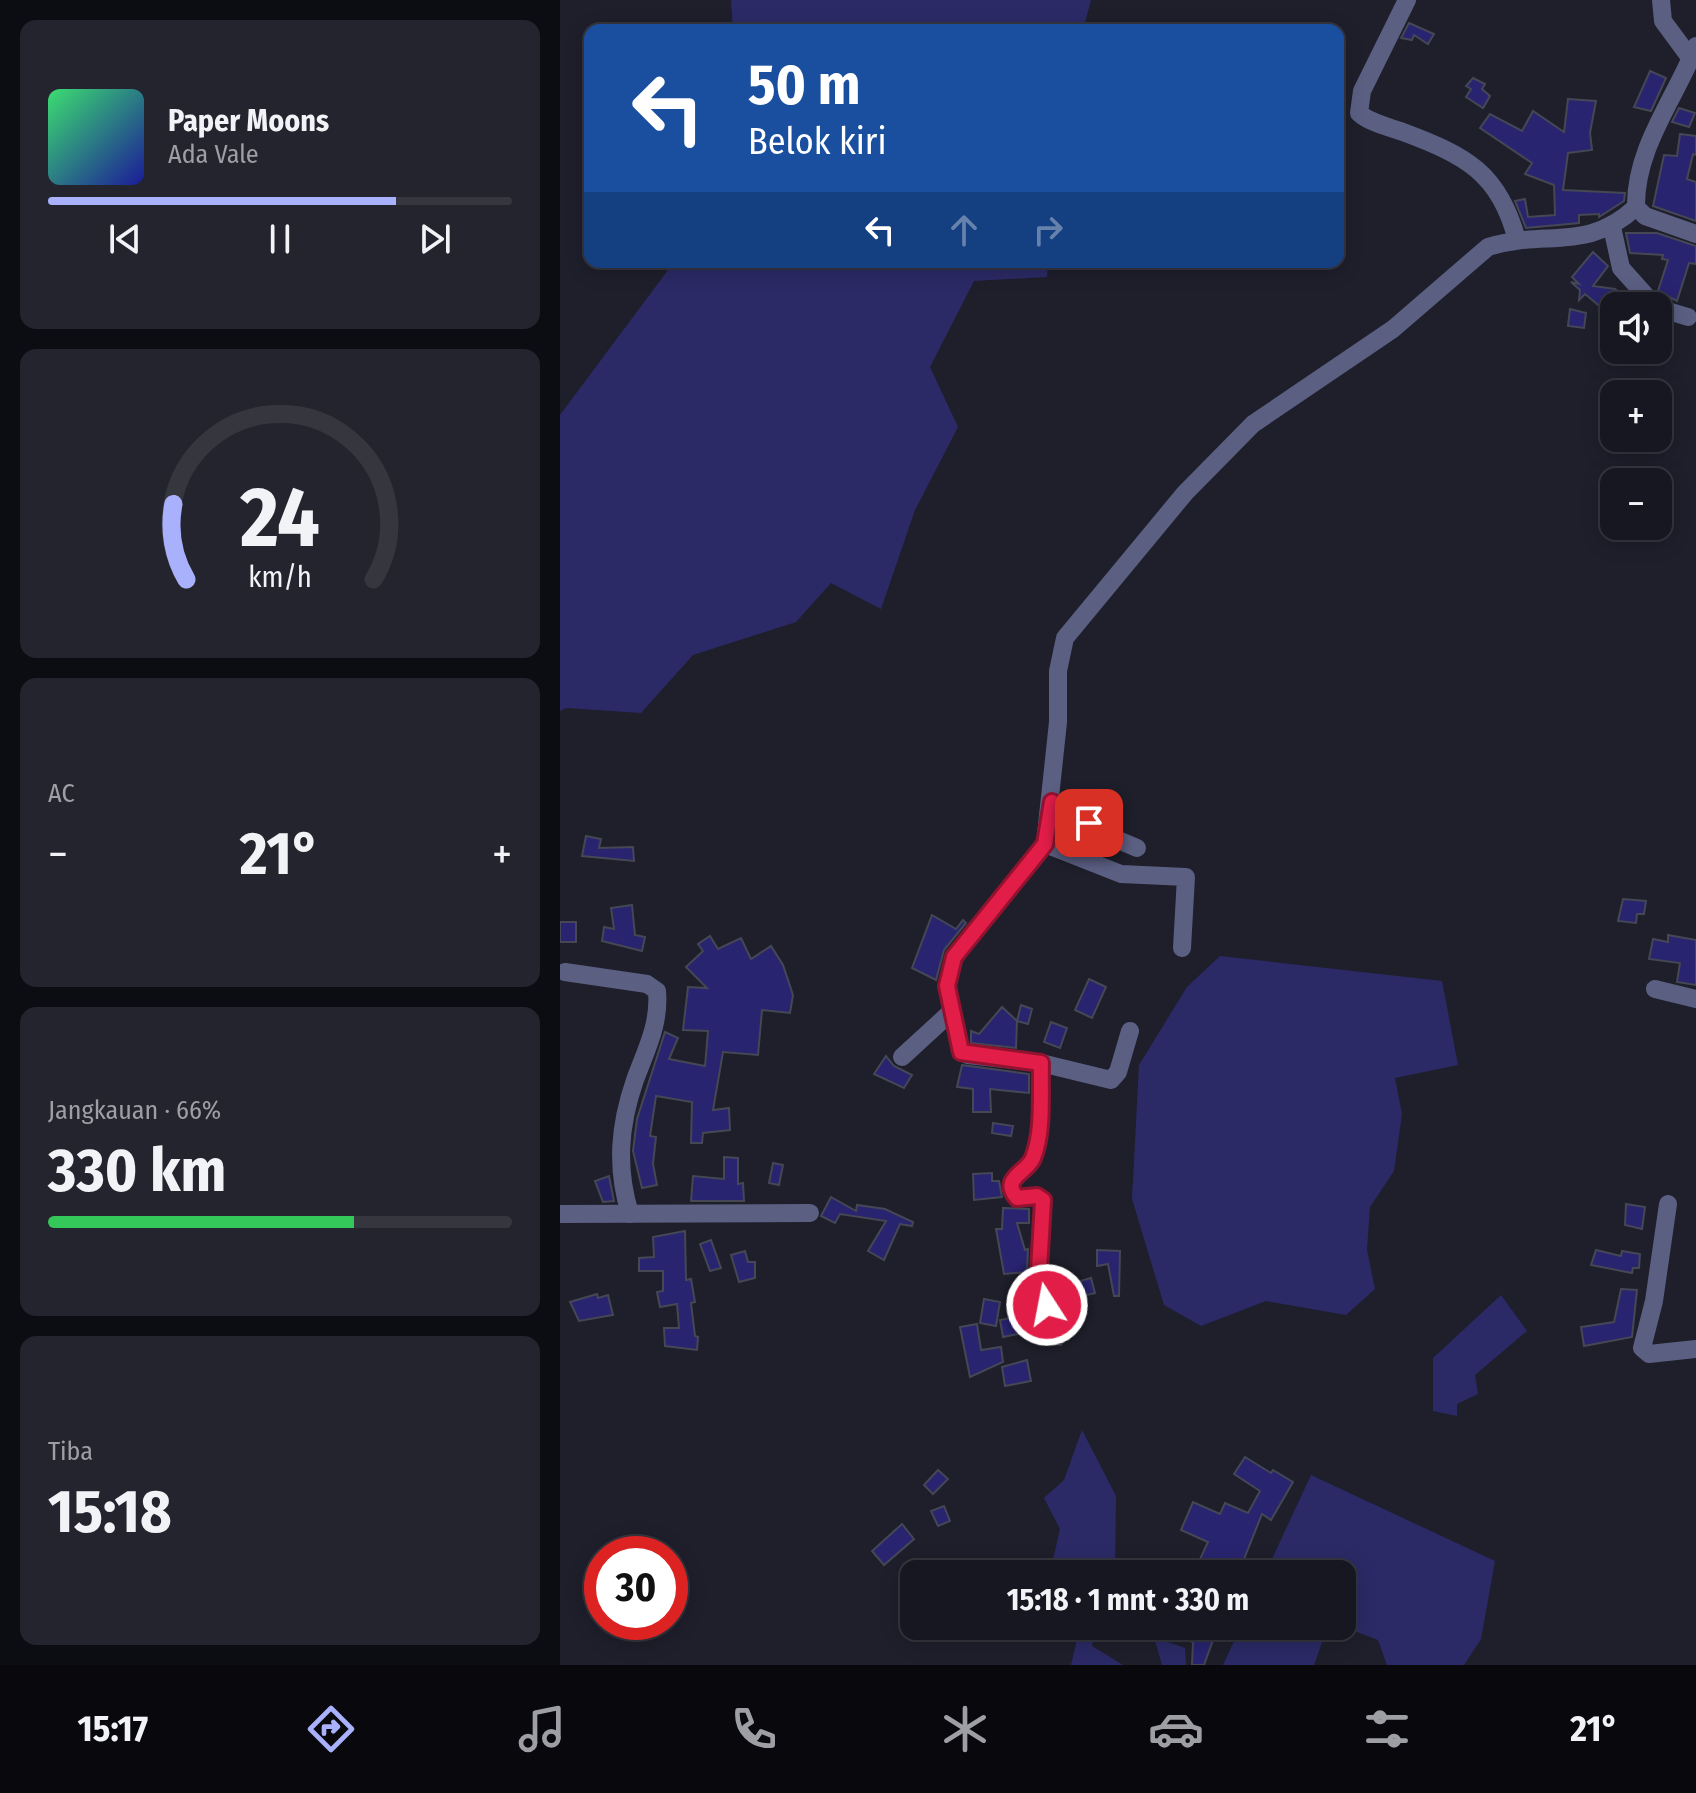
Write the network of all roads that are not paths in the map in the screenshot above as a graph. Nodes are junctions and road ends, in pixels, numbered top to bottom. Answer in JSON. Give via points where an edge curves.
{"nodes":[{"id":1,"x":1407,"y":0,"type":"edge"},
{"id":2,"x":1661,"y":0,"type":"edge"},
{"id":3,"x":1693,"y":52,"type":"edge"},
{"id":4,"x":1636,"y":207,"type":"junction"},
{"id":5,"x":1612,"y":227,"type":"junction"},
{"id":6,"x":1696,"y":234,"type":"edge"},
{"id":7,"x":1517,"y":240,"type":"junction"},
{"id":8,"x":1643,"y":292,"type":"edge"},
{"id":9,"x":1672,"y":312,"type":"edge"},
{"id":10,"x":1688,"y":317,"type":"dead end"},
{"id":11,"x":1052,"y":802,"type":"junction"},
{"id":12,"x":1045,"y":844,"type":"junction"},
{"id":13,"x":1137,"y":848,"type":"dead end"},
{"id":14,"x":1182,"y":948,"type":"dead end"},
{"id":15,"x":565,"y":972,"type":"dead end"},
{"id":16,"x":1655,"y":989,"type":"dead end"},
{"id":17,"x":1696,"y":999,"type":"edge"},
{"id":18,"x":951,"y":1012,"type":"junction"},
{"id":19,"x":1130,"y":1031,"type":"dead end"},
{"id":20,"x":902,"y":1057,"type":"dead end"},
{"id":21,"x":1041,"y":1063,"type":"junction"},
{"id":22,"x":1668,"y":1204,"type":"dead end"},
{"id":23,"x":810,"y":1213,"type":"dead end"},
{"id":24,"x":560,"y":1214,"type":"edge"},
{"id":25,"x":630,"y":1214,"type":"junction"},
{"id":26,"x":1047,"y":1305,"type":"dead end"},
{"id":27,"x":1696,"y":1349,"type":"edge"}],
"edges":[{"from":1,"to":7,"type":"street","via":[[1362,91],[1359,113],[1465,160],[1493,181]]},
{"from":2,"to":3,"type":"street","via":[[1663,21]]},
{"from":3,"to":4,"type":"street","via":[[1639,168]]},
{"from":4,"to":5,"type":"street"},
{"from":4,"to":6,"type":"street","via":[[1645,216]]},
{"from":5,"to":7,"type":"street","via":[[1566,238]]},
{"from":5,"to":8,"type":"street","via":[[1621,268]]},
{"from":7,"to":11,"type":"street","via":[[1488,247],[1393,329],[1253,424],[1185,493],[1084,611],[1059,654]]},
{"from":9,"to":10,"type":"street"},
{"from":11,"to":12,"type":"street"},
{"from":11,"to":13,"type":"street"},
{"from":12,"to":14,"type":"street","via":[[1121,874],[1186,877]]},
{"from":12,"to":18,"type":"street","via":[[954,957],[947,986]]},
{"from":15,"to":25,"type":"street","via":[[647,984],[657,991],[649,1050],[629,1101],[619,1148]]},
{"from":16,"to":17,"type":"street"},
{"from":18,"to":20,"type":"street"},
{"from":18,"to":21,"type":"street","via":[[961,1052]]},
{"from":19,"to":21,"type":"street","via":[[1111,1080]]},
{"from":21,"to":26,"type":"street","via":[[1037,1144],[1030,1165],[1014,1175],[1012,1183],[1017,1198],[1043,1200],[1039,1270]]},
{"from":22,"to":27,"type":"street","via":[[1642,1348],[1649,1354]]},
{"from":23,"to":25,"type":"street"},
{"from":24,"to":25,"type":"street"}]}
